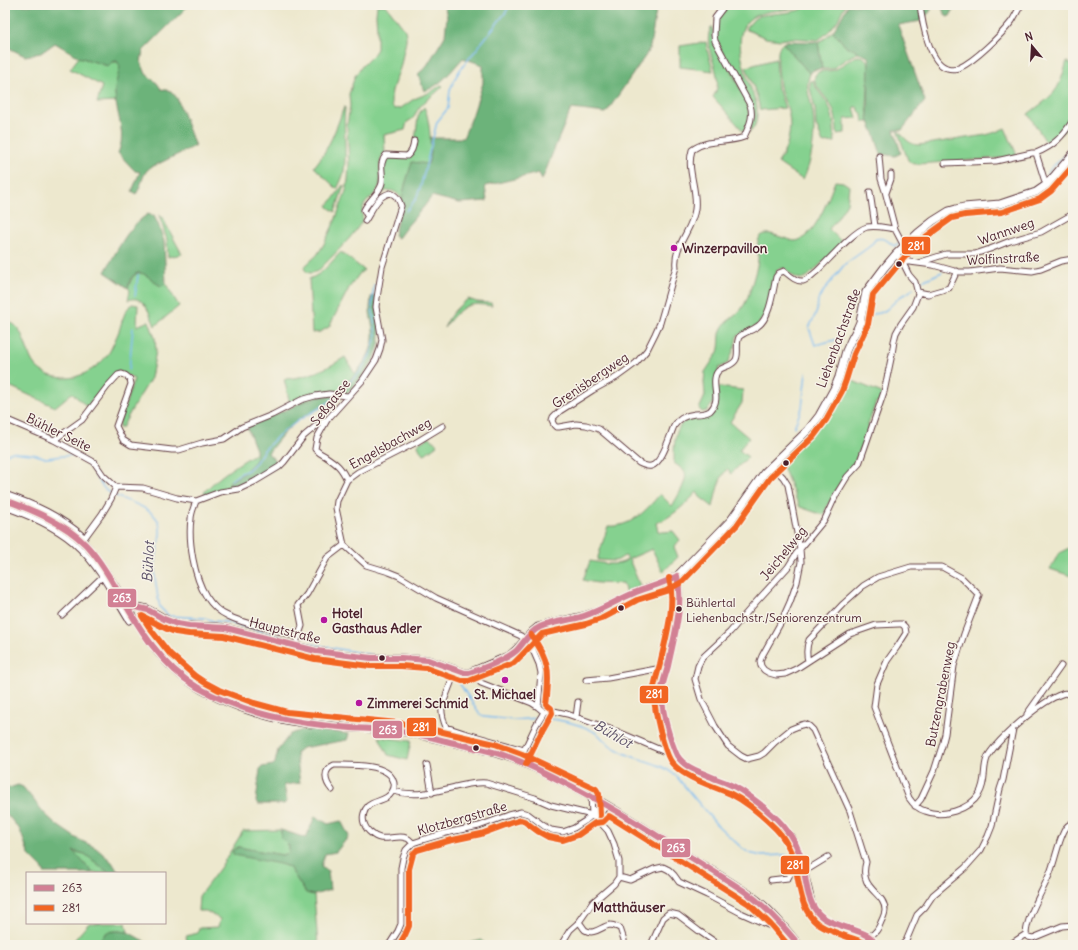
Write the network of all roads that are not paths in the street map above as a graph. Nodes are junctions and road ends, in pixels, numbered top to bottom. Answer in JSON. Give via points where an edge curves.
{"nodes":[{"id":1,"x":725,"y":5,"type":"edge"},
{"id":2,"x":920,"y":5,"type":"edge"},
{"id":3,"x":1021,"y":5,"type":"edge"},
{"id":4,"x":1073,"y":120,"type":"edge"},
{"id":5,"x":414,"y":141,"type":"dead end"},
{"id":6,"x":1036,"y":153,"type":"junction"},
{"id":7,"x":1073,"y":154,"type":"edge"},
{"id":8,"x":878,"y":156,"type":"dead end"},
{"id":9,"x":945,"y":163,"type":"dead end"},
{"id":10,"x":891,"y":174,"type":"dead end"},
{"id":11,"x":1046,"y":185,"type":"junction"},
{"id":12,"x":870,"y":192,"type":"dead end"},
{"id":13,"x":886,"y":193,"type":"junction"},
{"id":14,"x":1073,"y":214,"type":"edge"},
{"id":15,"x":875,"y":226,"type":"junction"},
{"id":16,"x":895,"y":230,"type":"junction"},
{"id":17,"x":904,"y":246,"type":"junction"},
{"id":18,"x":896,"y":254,"type":"junction"},
{"id":19,"x":1073,"y":259,"type":"edge"},
{"id":20,"x":902,"y":260,"type":"junction"},
{"id":21,"x":920,"y":262,"type":"junction"},
{"id":22,"x":957,"y":271,"type":"junction"},
{"id":23,"x":918,"y":292,"type":"junction"},
{"id":24,"x":348,"y":396,"type":"junction"},
{"id":25,"x":5,"y":419,"type":"edge"},
{"id":26,"x":327,"y":420,"type":"junction"},
{"id":27,"x":443,"y":426,"type":"dead end"},
{"id":28,"x":54,"y":440,"type":"junction"},
{"id":29,"x":771,"y":465,"type":"junction"},
{"id":30,"x":347,"y":480,"type":"junction"},
{"id":31,"x":115,"y":489,"type":"junction"},
{"id":32,"x":5,"y":494,"type":"edge"},
{"id":33,"x":5,"y":500,"type":"edge"},
{"id":34,"x":196,"y":501,"type":"junction"},
{"id":35,"x":5,"y":506,"type":"edge"},
{"id":36,"x":81,"y":542,"type":"junction"},
{"id":37,"x":344,"y":545,"type":"junction"},
{"id":38,"x":800,"y":549,"type":"junction"},
{"id":39,"x":677,"y":576,"type":"junction"},
{"id":40,"x":102,"y":577,"type":"junction"},
{"id":41,"x":128,"y":608,"type":"junction"},
{"id":42,"x":62,"y":615,"type":"dead end"},
{"id":43,"x":129,"y":621,"type":"dead end"},
{"id":44,"x":525,"y":640,"type":"junction"},
{"id":45,"x":297,"y":642,"type":"junction"},
{"id":46,"x":808,"y":661,"type":"junction"},
{"id":47,"x":1061,"y":666,"type":"dead end"},
{"id":48,"x":667,"y":667,"type":"junction"},
{"id":49,"x":455,"y":672,"type":"junction"},
{"id":50,"x":474,"y":672,"type":"junction"},
{"id":51,"x":586,"y":680,"type":"dead end"},
{"id":52,"x":1073,"y":696,"type":"edge"},
{"id":53,"x":578,"y":702,"type":"dead end"},
{"id":54,"x":538,"y":707,"type":"junction"},
{"id":55,"x":543,"y":713,"type":"junction"},
{"id":56,"x":576,"y":716,"type":"junction"},
{"id":57,"x":1022,"y":720,"type":"junction"},
{"id":58,"x":1013,"y":729,"type":"junction"},
{"id":59,"x":524,"y":750,"type":"junction"},
{"id":60,"x":677,"y":757,"type":"junction"},
{"id":61,"x":519,"y":761,"type":"junction"},
{"id":62,"x":427,"y":765,"type":"dead end"},
{"id":63,"x":332,"y":790,"type":"dead end"},
{"id":64,"x":393,"y":791,"type":"junction"},
{"id":65,"x":432,"y":793,"type":"junction"},
{"id":66,"x":591,"y":795,"type":"junction"},
{"id":67,"x":604,"y":804,"type":"junction"},
{"id":68,"x":915,"y":806,"type":"junction"},
{"id":69,"x":592,"y":815,"type":"junction"},
{"id":70,"x":1073,"y":823,"type":"edge"},
{"id":71,"x":413,"y":843,"type":"junction"},
{"id":72,"x":828,"y":857,"type":"dead end"},
{"id":73,"x":804,"y":867,"type":"junction"},
{"id":74,"x":619,"y":877,"type":"junction"},
{"id":75,"x":771,"y":880,"type":"dead end"},
{"id":76,"x":579,"y":922,"type":"junction"},
{"id":77,"x":1073,"y":925,"type":"edge"},
{"id":78,"x":1026,"y":934,"type":"junction"},
{"id":79,"x":870,"y":936,"type":"junction"},
{"id":80,"x":389,"y":945,"type":"edge"},
{"id":81,"x":561,"y":945,"type":"edge"},
{"id":82,"x":624,"y":945,"type":"edge"},
{"id":83,"x":652,"y":945,"type":"edge"},
{"id":84,"x":723,"y":945,"type":"edge"},
{"id":85,"x":792,"y":945,"type":"edge"},
{"id":86,"x":800,"y":945,"type":"edge"},
{"id":87,"x":876,"y":945,"type":"edge"},
{"id":88,"x":902,"y":945,"type":"edge"},
{"id":89,"x":1009,"y":945,"type":"edge"}],
"edges":[{"from":1,"to":15,"type":"street","name":"Grenisbergweg","via":[[715,18],[715,41],[750,105],[750,124],[744,137],[726,142],[710,142],[692,150],[690,162],[695,209],[675,259],[676,267],[663,314],[647,350],[628,369],[560,411],[553,418],[554,425],[559,427],[576,424],[599,429],[639,463],[645,466],[656,464],[680,418],[706,413],[714,406],[715,377],[721,368],[736,360],[739,337],[764,321],[779,273],[784,271],[801,281],[806,280],[854,234]]},
{"from":2,"to":3,"type":"street","via":[[925,36],[932,52],[941,66],[951,69],[964,65],[986,48],[1012,21]]},
{"from":4,"to":6,"type":"street","via":[[1058,140]]},
{"from":5,"to":24,"type":"street","name":"Seßgasse","via":[[413,148],[407,156],[386,155],[382,159],[382,184],[364,210],[367,219],[378,200],[390,193],[396,195],[401,206],[382,268],[377,298],[376,307],[382,340],[380,349],[362,381]]},
{"from":6,"to":9,"type":"street","via":[[996,161]]},
{"from":6,"to":11,"type":"street"},
{"from":7,"to":11,"type":"street","name":"Liehenbachstraße"},
{"from":8,"to":13,"type":"street","via":[[880,175]]},
{"from":10,"to":13,"type":"street"},
{"from":11,"to":17,"type":"street","name":"Liehenbachstraße","via":[[1036,192],[1000,204],[949,211],[918,232]]},
{"from":12,"to":15,"type":"street"},
{"from":13,"to":16,"type":"street"},
{"from":14,"to":21,"type":"street","name":"Wannweg","via":[[1041,232],[975,254],[946,254]]},
{"from":15,"to":16,"type":"street"},
{"from":16,"to":17,"type":"street"},
{"from":17,"to":18,"type":"street","name":"Liehenbachstraße"},
{"from":18,"to":20,"type":"street"},
{"from":18,"to":29,"type":"street","name":"Liehenbachstraße","via":[[866,292],[860,322],[846,351],[839,377],[827,404],[808,430]]},
{"from":19,"to":22,"type":"street","name":"Wolfinstraße","via":[[1032,271],[1000,268]]},
{"from":20,"to":21,"type":"street","name":"Wolfinstraße"},
{"from":20,"to":23,"type":"street"},
{"from":21,"to":22,"type":"street","name":"Wolfinstraße"},
{"from":22,"to":23,"type":"street","name":"Wolfinstraße","via":[[948,288],[928,294]]},
{"from":23,"to":38,"type":"street","name":"Jeichelweg","via":[[896,333],[882,398],[859,464],[847,477],[825,519]]},
{"from":24,"to":26,"type":"street","name":"Seßgasse"},
{"from":24,"to":28,"type":"street","via":[[329,394],[301,400],[242,427],[224,439],[172,450],[131,445],[123,440],[116,426],[131,384],[130,379],[122,374],[107,386],[82,420]]},
{"from":25,"to":28,"type":"street","name":"Bühler Seite"},
{"from":26,"to":30,"type":"street","name":"Seßgasse","via":[[317,438],[315,449],[339,465]]},
{"from":26,"to":34,"type":"street","via":[[322,421],[304,436],[284,462],[267,475],[239,489],[220,492]]},
{"from":27,"to":30,"type":"street","name":"Engelsbachweg"},
{"from":28,"to":31,"type":"street","name":"Bühler Seite","via":[[94,462]]},
{"from":29,"to":38,"type":"street","via":[[788,485]]},
{"from":29,"to":39,"type":"street","name":"Liehenbachstraße","via":[[731,520]]},
{"from":30,"to":37,"type":"street","via":[[336,508]]},
{"from":31,"to":34,"type":"street","via":[[143,488]]},
{"from":31,"to":36,"type":"street","via":[[102,514]]},
{"from":32,"to":36,"type":"street","via":[[56,516],[73,527]]},
{"from":33,"to":36,"type":"street","via":[[57,524]]},
{"from":34,"to":45,"type":"street","via":[[191,517],[191,545],[193,561],[205,595],[218,610],[229,616],[292,635]]},
{"from":35,"to":36,"type":"street"},
{"from":36,"to":40,"type":"street"},
{"from":36,"to":41,"type":"street","via":[[103,566]]},
{"from":37,"to":44,"type":"street","via":[[366,564],[399,576],[436,598]]},
{"from":37,"to":45,"type":"street","via":[[327,558],[308,594],[298,604],[302,626]]},
{"from":38,"to":46,"type":"street","via":[[800,569],[790,602],[760,661],[764,670],[776,675],[785,674]]},
{"from":38,"to":79,"type":"street","name":"Jeichelweg","via":[[788,567],[740,622],[702,658],[695,679],[701,699],[715,726],[728,746],[741,756],[759,756],[791,729],[801,725],[809,726],[813,730],[850,811],[866,862],[864,868],[867,883],[885,906],[878,930]]},
{"from":39,"to":44,"type":"street","via":[[598,611],[545,625],[532,632]]},
{"from":39,"to":48,"type":"street","via":[[678,611]]},
{"from":40,"to":42,"type":"street"},
{"from":40,"to":43,"type":"street"},
{"from":41,"to":45,"type":"street","name":"Hauptstraße","via":[[141,606],[176,624],[216,626]]},
{"from":41,"to":61,"type":"street","via":[[144,635],[164,660],[190,682],[213,696],[252,711],[286,720],[406,732],[493,752]]},
{"from":44,"to":50,"type":"street","via":[[509,656]]},
{"from":44,"to":54,"type":"street","via":[[535,652],[541,673]]},
{"from":45,"to":49,"type":"street","name":"Hauptstraße","via":[[316,651],[371,658],[419,658]]},
{"from":46,"to":68,"type":"street","via":[[850,634],[876,626],[902,624],[905,627],[906,633],[887,661],[877,684],[874,707],[909,798]]},
{"from":46,"to":68,"type":"street","name":"Butzengrabenweg","via":[[806,646],[809,640],[842,604],[878,577],[911,567],[942,567],[962,578],[979,595],[954,666],[942,746],[934,771]]},
{"from":47,"to":57,"type":"street"},
{"from":48,"to":51,"type":"street"},
{"from":48,"to":60,"type":"street","via":[[661,698]]},
{"from":49,"to":50,"type":"street","name":"Hauptstraße"},
{"from":49,"to":59,"type":"street","via":[[441,711],[446,727]]},
{"from":50,"to":54,"type":"street","via":[[480,683]]},
{"from":52,"to":57,"type":"street","via":[[1063,693]]},
{"from":53,"to":56,"type":"street"},
{"from":54,"to":55,"type":"street"},
{"from":55,"to":56,"type":"street","via":[[548,710]]},
{"from":55,"to":59,"type":"street"},
{"from":56,"to":60,"type":"street","via":[[616,730]]},
{"from":57,"to":58,"type":"street"},
{"from":58,"to":68,"type":"street","via":[[988,757],[983,786],[979,795],[970,804],[960,810],[940,814],[924,811]]},
{"from":58,"to":88,"type":"street","via":[[992,826],[981,850],[965,868],[933,895],[917,915]]},
{"from":59,"to":61,"type":"street"},
{"from":60,"to":73,"type":"street","via":[[699,773],[736,787],[756,801],[792,836]]},
{"from":61,"to":66,"type":"street"},
{"from":62,"to":65,"type":"street"},
{"from":63,"to":64,"type":"street","via":[[325,774],[334,765],[343,765],[368,766],[388,772],[394,782]]},
{"from":64,"to":65,"type":"street","via":[[401,794]]},
{"from":64,"to":71,"type":"street","via":[[386,798],[368,806],[364,811],[364,823],[375,837],[406,838]]},
{"from":65,"to":69,"type":"street","via":[[472,783],[486,783],[551,805]]},
{"from":66,"to":67,"type":"street"},
{"from":66,"to":69,"type":"street"},
{"from":67,"to":69,"type":"street","name":"Klotzbergstraße","via":[[599,815]]},
{"from":67,"to":86,"type":"street","via":[[754,898]]},
{"from":69,"to":71,"type":"street","name":"Klotzbergstraße","via":[[564,832],[551,830],[521,812]]},
{"from":69,"to":74,"type":"street","via":[[608,831],[614,844],[620,861]]},
{"from":70,"to":78,"type":"street","via":[[1064,831],[1049,876],[1029,920]]},
{"from":71,"to":80,"type":"street","name":"Klotzbergstraße","via":[[406,850],[401,868],[401,924]]},
{"from":72,"to":73,"type":"street","via":[[810,868]]},
{"from":73,"to":75,"type":"street","via":[[795,868],[788,878]]},
{"from":73,"to":79,"type":"street","via":[[817,913],[824,919]]},
{"from":74,"to":76,"type":"street","via":[[593,902]]},
{"from":74,"to":85,"type":"street","via":[[630,880],[663,867],[679,882],[777,929]]},
{"from":76,"to":81,"type":"street","via":[[570,930]]},
{"from":76,"to":82,"type":"street","via":[[590,932],[611,925],[620,928]]},
{"from":77,"to":78,"type":"street","via":[[1062,926],[1033,938]]},
{"from":78,"to":89,"type":"street"},
{"from":79,"to":87,"type":"street"},
{"from":83,"to":84,"type":"street","via":[[663,918],[669,913],[678,915]]}]}
